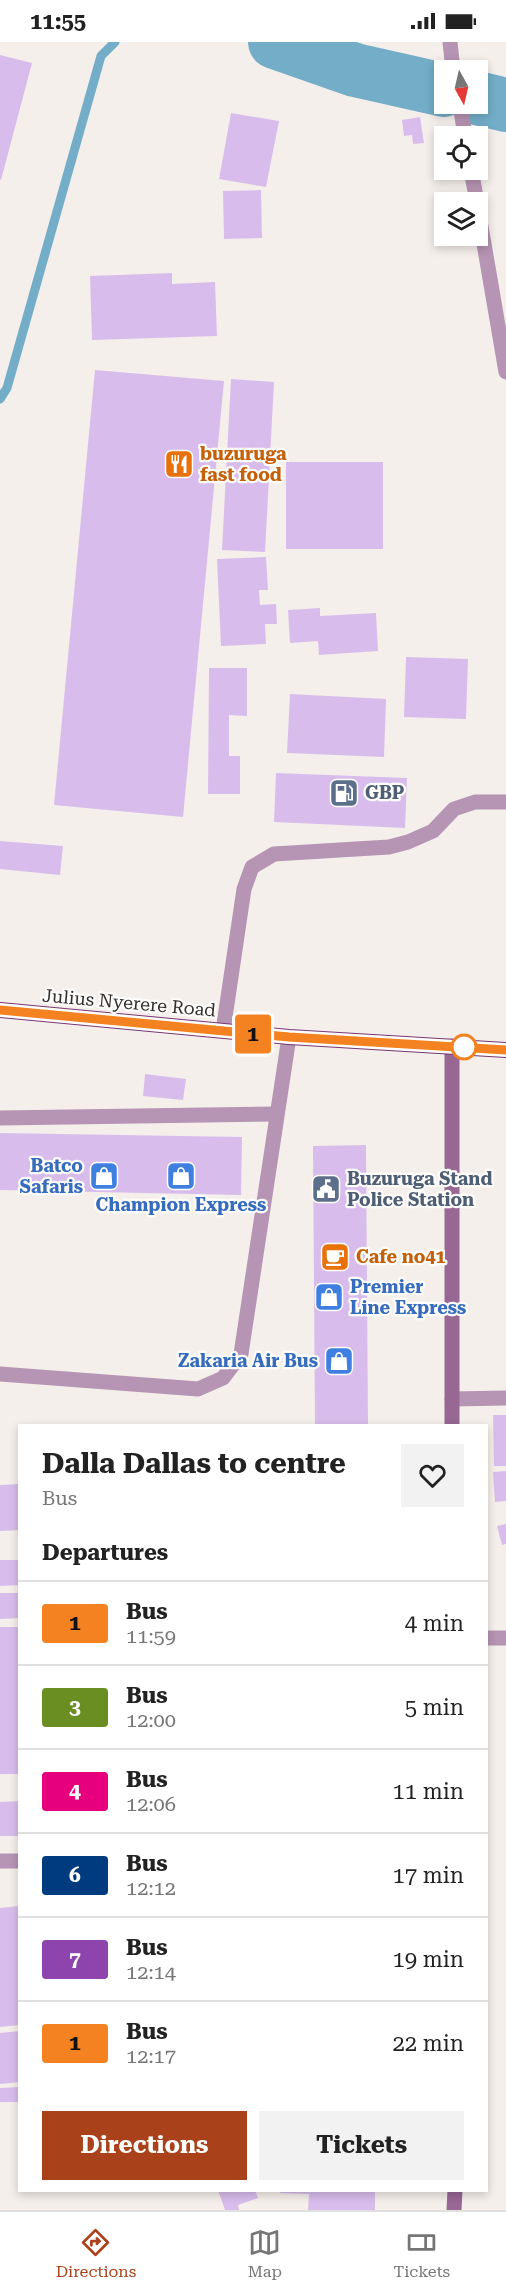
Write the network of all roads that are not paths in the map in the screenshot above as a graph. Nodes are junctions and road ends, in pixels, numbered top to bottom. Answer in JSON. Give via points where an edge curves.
{"nodes":[{"id":1,"x":450,"y":42,"type":"edge"},
{"id":2,"x":452,"y":60,"type":"edge"},
{"id":3,"x":484,"y":246,"type":"edge"},
{"id":4,"x":506,"y":372,"type":"edge"},
{"id":5,"x":506,"y":802,"type":"edge"},
{"id":6,"x":0,"y":1010,"type":"edge"},
{"id":7,"x":223,"y":1031,"type":"junction"},
{"id":8,"x":289,"y":1037,"type":"junction"},
{"id":9,"x":453,"y":1046,"type":"junction"},
{"id":10,"x":506,"y":1050,"type":"edge"},
{"id":11,"x":276,"y":1114,"type":"junction"},
{"id":12,"x":0,"y":1118,"type":"edge"},
{"id":13,"x":0,"y":1374,"type":"edge"},
{"id":14,"x":452,"y":1398,"type":"junction"},
{"id":15,"x":506,"y":1398,"type":"edge"},
{"id":16,"x":452,"y":1424,"type":"edge"},
{"id":17,"x":488,"y":1638,"type":"edge"},
{"id":18,"x":506,"y":1638,"type":"edge"},
{"id":19,"x":18,"y":1861,"type":"edge"},
{"id":20,"x":0,"y":1862,"type":"edge"},
{"id":21,"x":455,"y":2192,"type":"edge"},
{"id":22,"x":454,"y":2210,"type":"edge"}],
"edges":[{"from":1,"to":2,"type":"street"},
{"from":3,"to":4,"type":"street"},
{"from":5,"to":7,"type":"street","via":[[475,802],[454,809],[433,831],[389,847],[274,854],[252,867],[244,889]]},
{"from":6,"to":7,"type":"highway","name":"Julius Nyerere Road"},
{"from":7,"to":8,"type":"highway","name":"Julius Nyerere Road"},
{"from":8,"to":9,"type":"highway","name":"Julius Nyerere Road"},
{"from":8,"to":11,"type":"street"},
{"from":9,"to":10,"type":"highway","name":"Julius Nyerere Road"},
{"from":9,"to":14,"type":"main road"},
{"from":11,"to":12,"type":"street"},
{"from":11,"to":13,"type":"street","via":[[241,1354],[223,1378],[198,1389]]},
{"from":14,"to":15,"type":"street"},
{"from":14,"to":16,"type":"main road"},
{"from":17,"to":18,"type":"street"},
{"from":19,"to":20,"type":"street"},
{"from":21,"to":22,"type":"main road"}]}
